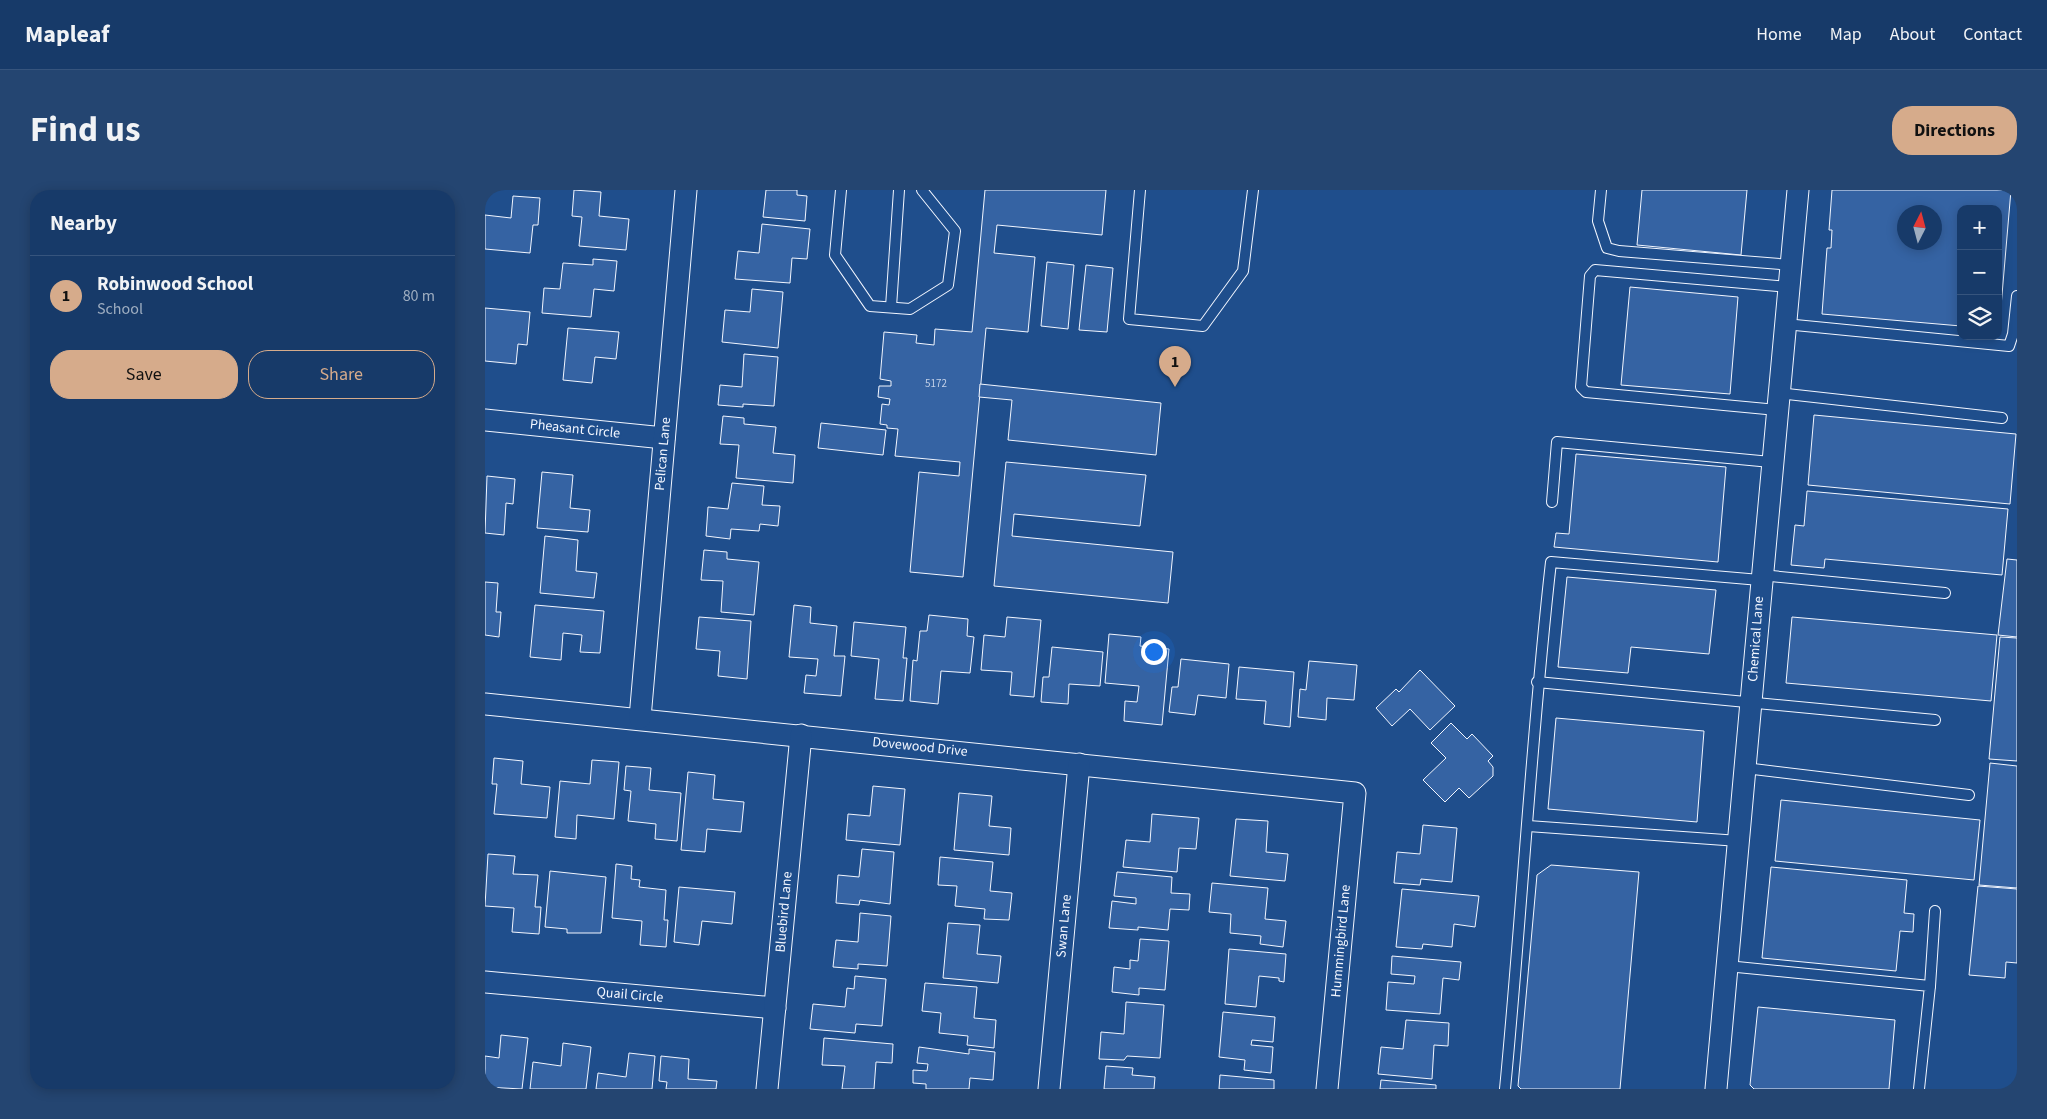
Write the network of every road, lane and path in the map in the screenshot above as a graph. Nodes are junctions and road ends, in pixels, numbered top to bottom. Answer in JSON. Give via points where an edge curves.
{"nodes":[{"id":1,"x":686,"y":190,"type":"edge"},
{"id":2,"x":841,"y":190,"type":"edge"},
{"id":3,"x":899,"y":190,"type":"edge"},
{"id":4,"x":923,"y":190,"type":"edge"},
{"id":5,"x":1141,"y":190,"type":"edge"},
{"id":6,"x":1253,"y":190,"type":"edge"},
{"id":7,"x":1601,"y":190,"type":"edge"},
{"id":8,"x":1798,"y":190,"type":"edge"},
{"id":9,"x":1791,"y":265,"type":"junction"},
{"id":10,"x":1788,"y":287,"type":"junction"},
{"id":11,"x":2017,"y":296,"type":"edge"},
{"id":12,"x":891,"y":308,"type":"junction"},
{"id":13,"x":1785,"y":324,"type":"junction"},
{"id":14,"x":1778,"y":401,"type":"junction"},
{"id":15,"x":2002,"y":418,"type":"dead end"},
{"id":16,"x":485,"y":420,"type":"edge"},
{"id":17,"x":664,"y":438,"type":"junction"},
{"id":18,"x":1771,"y":462,"type":"junction"},
{"id":19,"x":1552,"y":502,"type":"dead end"},
{"id":20,"x":1761,"y":578,"type":"junction"},
{"id":21,"x":1945,"y":593,"type":"dead end"},
{"id":22,"x":1537,"y":682,"type":"junction"},
{"id":23,"x":1751,"y":701,"type":"junction"},
{"id":24,"x":485,"y":704,"type":"edge"},
{"id":25,"x":639,"y":718,"type":"junction"},
{"id":26,"x":1935,"y":720,"type":"dead end"},
{"id":27,"x":801,"y":735,"type":"junction"},
{"id":28,"x":1079,"y":764,"type":"junction"},
{"id":29,"x":1745,"y":768,"type":"junction"},
{"id":30,"x":1355,"y":792,"type":"joint"},
{"id":31,"x":1969,"y":795,"type":"dead end"},
{"id":32,"x":1528,"y":826,"type":"junction"},
{"id":33,"x":1739,"y":841,"type":"junction"},
{"id":34,"x":1935,"y":911,"type":"dead end"},
{"id":35,"x":1727,"y":966,"type":"junction"},
{"id":36,"x":485,"y":982,"type":"edge"},
{"id":37,"x":1930,"y":986,"type":"junction"},
{"id":38,"x":775,"y":1008,"type":"junction"},
{"id":39,"x":767,"y":1089,"type":"edge"},
{"id":40,"x":1049,"y":1089,"type":"edge"},
{"id":41,"x":1327,"y":1089,"type":"edge"},
{"id":42,"x":1505,"y":1089,"type":"edge"},
{"id":43,"x":1716,"y":1089,"type":"edge"},
{"id":44,"x":1919,"y":1089,"type":"edge"}],
"edges":[{"from":1,"to":17,"type":"street","name":"Pelican Lane"},
{"from":2,"to":12,"type":"lane","via":[[835,255],[870,306]]},
{"from":3,"to":12,"type":"lane"},
{"from":4,"to":12,"type":"lane","via":[[955,231],[948,285],[910,309]]},
{"from":5,"to":6,"type":"lane","via":[[1129,319],[1203,326],[1243,271]]},
{"from":7,"to":9,"type":"lane","via":[[1598,221],[1607,248]]},
{"from":8,"to":9,"type":"street","name":"Chemical Lane"},
{"from":9,"to":10,"type":"street","name":"Chemical Lane"},
{"from":10,"to":13,"type":"street","name":"Chemical Lane"},
{"from":10,"to":14,"type":"lane","via":[[1595,270],[1590,276],[1581,387],[1586,392]]},
{"from":11,"to":13,"type":"lane","via":[[2009,346]]},
{"from":13,"to":14,"type":"street","name":"Chemical Lane"},
{"from":14,"to":15,"type":"lane"},
{"from":14,"to":18,"type":"street","name":"Chemical Lane"},
{"from":16,"to":17,"type":"street","name":"Pheasant Circle"},
{"from":17,"to":25,"type":"street","name":"Pelican Lane"},
{"from":18,"to":19,"type":"lane","via":[[1557,442]]},
{"from":18,"to":20,"type":"street","name":"Chemical Lane"},
{"from":20,"to":21,"type":"lane"},
{"from":20,"to":22,"type":"lane","via":[[1551,562]]},
{"from":20,"to":23,"type":"street","name":"Chemical Lane"},
{"from":22,"to":23,"type":"lane"},
{"from":22,"to":32,"type":"lane"},
{"from":23,"to":26,"type":"lane"},
{"from":23,"to":29,"type":"street","name":"Chemical Lane"},
{"from":24,"to":25,"type":"street","name":"Dovewood Drive"},
{"from":25,"to":27,"type":"street","name":"Dovewood Drive"},
{"from":27,"to":28,"type":"street","name":"Dovewood Drive"},
{"from":27,"to":38,"type":"street","name":"Bluebird Lane"},
{"from":28,"to":30,"type":"street","name":"Dovewood Drive"},
{"from":28,"to":40,"type":"street","name":"Swan Lane"},
{"from":29,"to":31,"type":"lane"},
{"from":29,"to":33,"type":"street","name":"Chemical Lane"},
{"from":30,"to":41,"type":"street","name":"Hummingbird Lane"},
{"from":32,"to":33,"type":"lane"},
{"from":32,"to":42,"type":"lane"},
{"from":33,"to":35,"type":"street","name":"Chemical Lane"},
{"from":34,"to":37,"type":"lane"},
{"from":35,"to":37,"type":"lane"},
{"from":35,"to":43,"type":"street","name":"Chemical Lane"},
{"from":36,"to":38,"type":"street","name":"Quail Circle"},
{"from":37,"to":44,"type":"lane"},
{"from":38,"to":39,"type":"street","name":"Bluebird Lane"}]}
